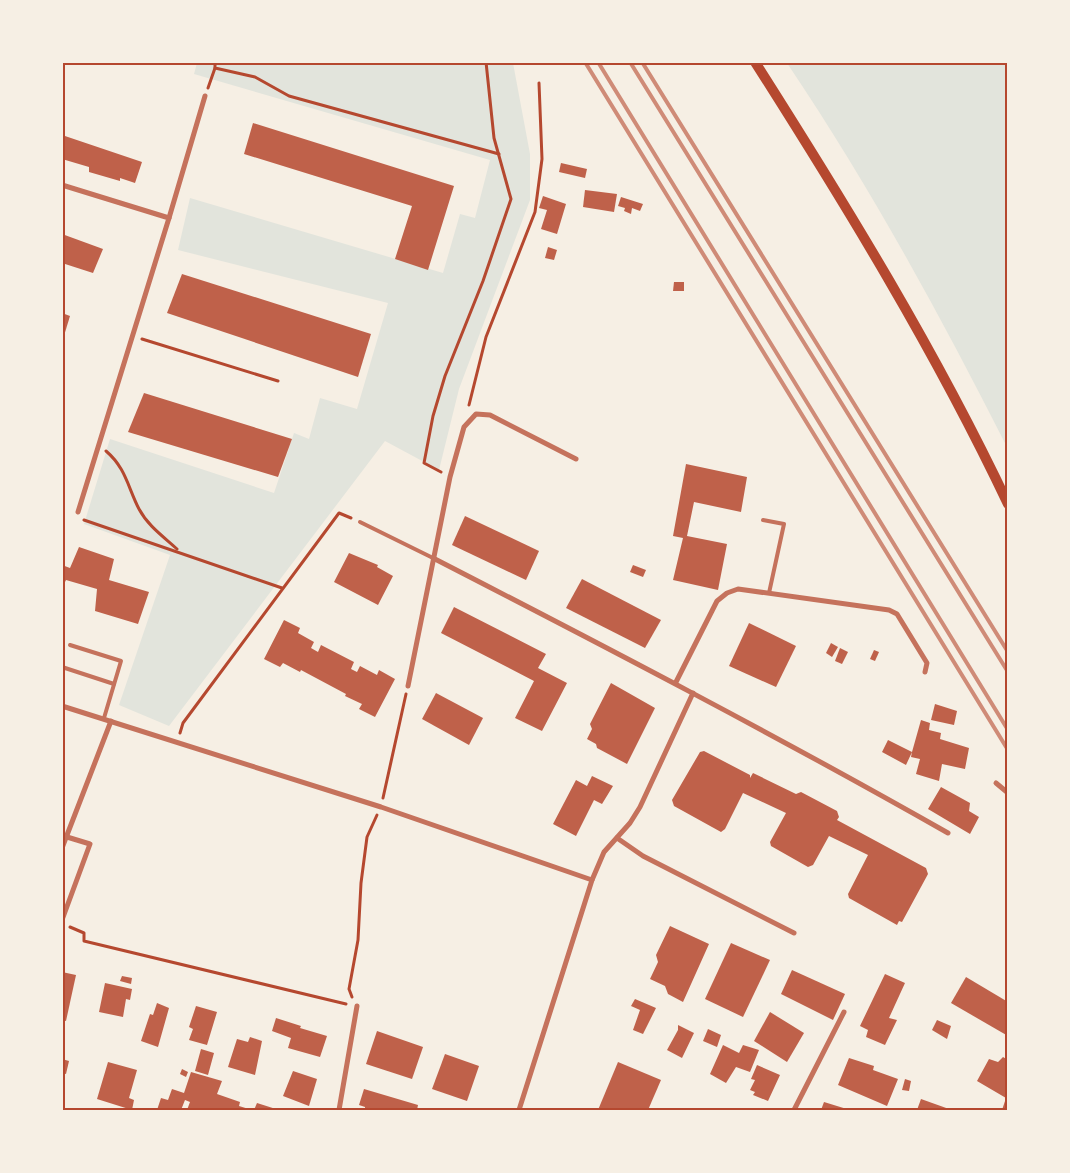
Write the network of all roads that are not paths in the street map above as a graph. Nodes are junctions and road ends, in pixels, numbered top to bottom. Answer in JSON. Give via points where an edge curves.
{"nodes":[{"id":1,"x":755,"y":62,"type":"edge"},
{"id":2,"x":205,"y":96,"type":"road end"},
{"id":3,"x":62,"y":185,"type":"edge"},
{"id":4,"x":168,"y":218,"type":"junction"},
{"id":5,"x":576,"y":459,"type":"dead end"},
{"id":6,"x":1008,"y":504,"type":"edge"},
{"id":7,"x":78,"y":512,"type":"road end"},
{"id":8,"x":763,"y":520,"type":"dead end"},
{"id":9,"x":360,"y":522,"type":"road end"},
{"id":10,"x":433,"y":558,"type":"junction"},
{"id":11,"x":770,"y":593,"type":"junction"},
{"id":12,"x":70,"y":644,"type":"dead end"},
{"id":13,"x":62,"y":667,"type":"edge"},
{"id":14,"x":926,"y":672,"type":"dead end"},
{"id":15,"x":676,"y":682,"type":"junction"},
{"id":16,"x":114,"y":684,"type":"junction"},
{"id":17,"x":408,"y":686,"type":"road end"},
{"id":18,"x":694,"y":693,"type":"junction"},
{"id":19,"x":62,"y":706,"type":"edge"},
{"id":20,"x":104,"y":718,"type":"junction"},
{"id":21,"x":111,"y":721,"type":"junction"},
{"id":22,"x":996,"y":783,"type":"dead end"},
{"id":23,"x":1008,"y":793,"type":"edge"},
{"id":24,"x":948,"y":833,"type":"dead end"},
{"id":25,"x":67,"y":837,"type":"junction"},
{"id":26,"x":617,"y":838,"type":"junction"},
{"id":27,"x":62,"y":848,"type":"edge"},
{"id":28,"x":592,"y":880,"type":"junction"},
{"id":29,"x":62,"y":922,"type":"edge"},
{"id":30,"x":794,"y":933,"type":"dead end"},
{"id":31,"x":357,"y":1006,"type":"road end"},
{"id":32,"x":844,"y":1012,"type":"dead end"},
{"id":33,"x":339,"y":1110,"type":"edge"},
{"id":34,"x":519,"y":1110,"type":"edge"},
{"id":35,"x":794,"y":1110,"type":"edge"}],
"edges":[{"from":1,"to":6,"type":"main road","via":[[826,173],[921,336]]},
{"from":2,"to":4,"type":"street"},
{"from":3,"to":4,"type":"street"},
{"from":4,"to":7,"type":"street"},
{"from":5,"to":10,"type":"street","via":[[490,415],[476,414],[464,427]]},
{"from":8,"to":11,"type":"lane","via":[[784,524]]},
{"from":9,"to":10,"type":"lane"},
{"from":10,"to":15,"type":"street"},
{"from":10,"to":17,"type":"street"},
{"from":11,"to":14,"type":"street","via":[[889,610],[897,614],[927,663]]},
{"from":11,"to":15,"type":"street","via":[[738,589],[717,601]]},
{"from":12,"to":16,"type":"lane","via":[[121,661]]},
{"from":13,"to":16,"type":"lane"},
{"from":15,"to":18,"type":"street"},
{"from":16,"to":20,"type":"lane"},
{"from":18,"to":24,"type":"street"},
{"from":18,"to":26,"type":"street","via":[[640,807]]},
{"from":19,"to":20,"type":"street"},
{"from":20,"to":21,"type":"street"},
{"from":21,"to":25,"type":"street"},
{"from":21,"to":28,"type":"street","via":[[381,807]]},
{"from":22,"to":23,"type":"street"},
{"from":25,"to":27,"type":"street"},
{"from":25,"to":29,"type":"street","via":[[90,844]]},
{"from":26,"to":28,"type":"street","via":[[604,852]]},
{"from":26,"to":30,"type":"street","via":[[643,856]]},
{"from":28,"to":34,"type":"street"},
{"from":31,"to":33,"type":"street"},
{"from":32,"to":35,"type":"street"}]}
